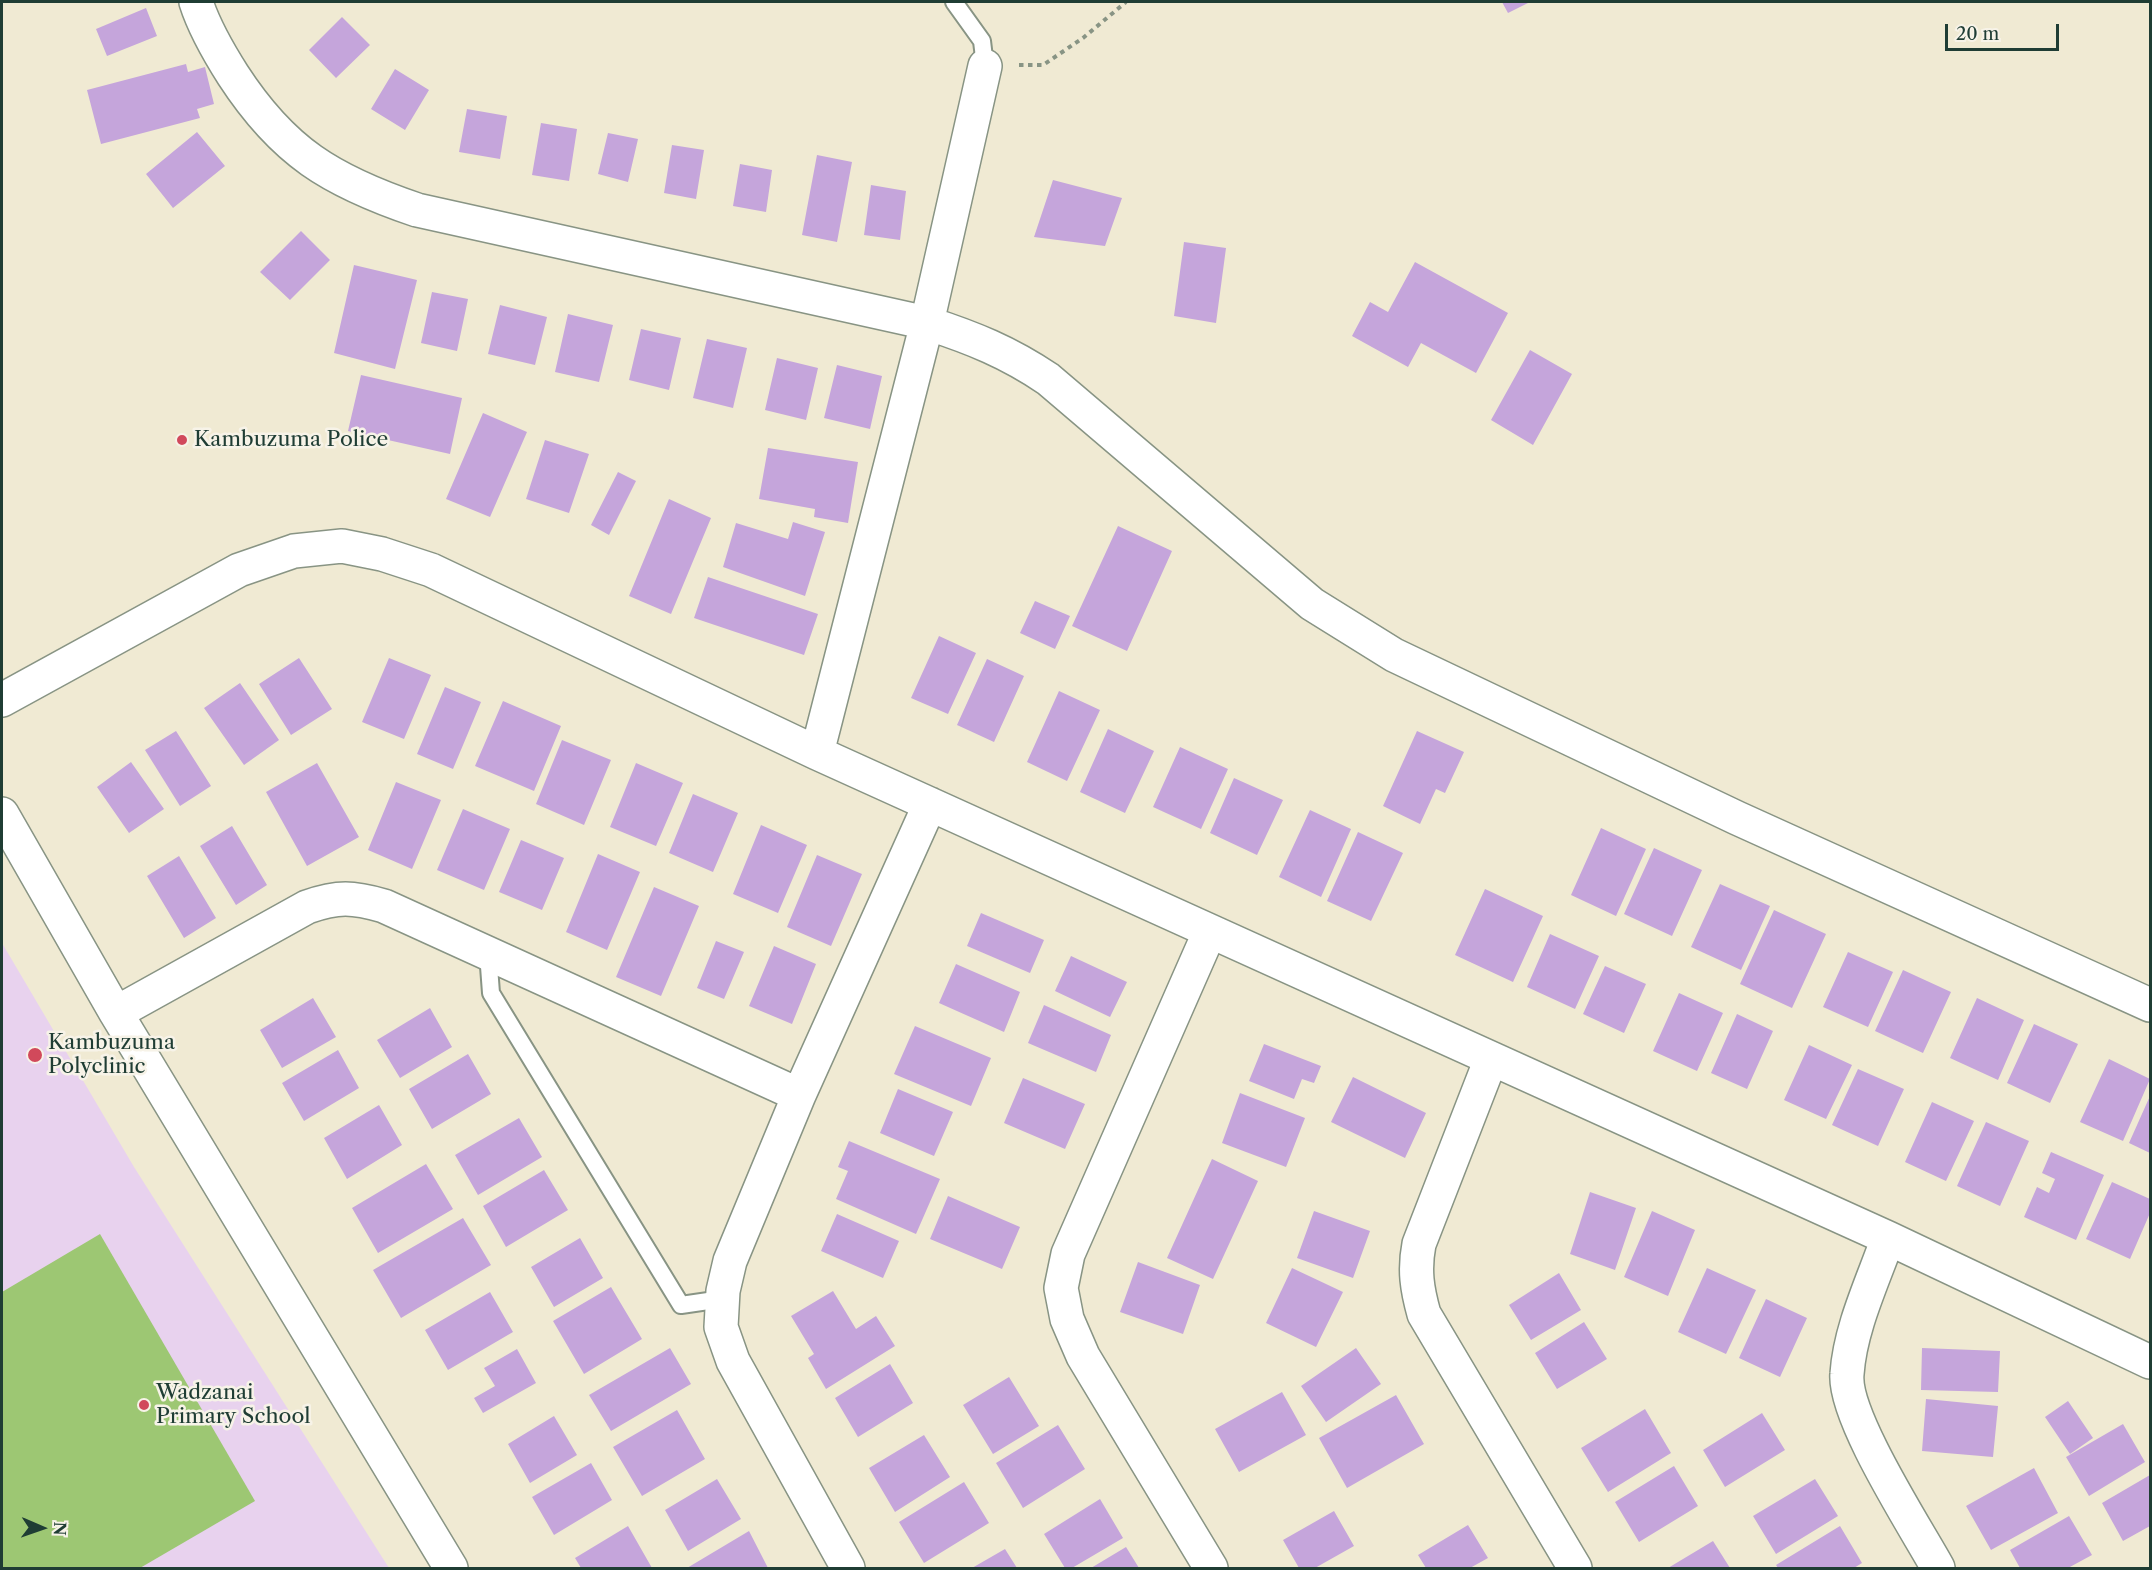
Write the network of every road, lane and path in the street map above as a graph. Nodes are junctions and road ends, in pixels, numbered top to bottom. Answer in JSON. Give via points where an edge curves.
{"nodes":[{"id":1,"x":196,"y":2,"type":"edge"},
{"id":2,"x":954,"y":2,"type":"edge"},
{"id":3,"x":1126,"y":2,"type":"edge"},
{"id":4,"x":985,"y":66,"type":"junction"},
{"id":5,"x":927,"y":323,"type":"junction"},
{"id":6,"x":2,"y":700,"type":"edge"},
{"id":7,"x":817,"y":753,"type":"junction"},
{"id":8,"x":930,"y":804,"type":"junction"},
{"id":9,"x":2,"y":814,"type":"edge"},
{"id":10,"x":1210,"y":932,"type":"junction"},
{"id":11,"x":488,"y":953,"type":"junction"},
{"id":12,"x":2151,"y":1005,"type":"edge"},
{"id":13,"x":116,"y":1013,"type":"junction"},
{"id":14,"x":1491,"y":1059,"type":"junction"},
{"id":15,"x":799,"y":1095,"type":"junction"},
{"id":16,"x":1888,"y":1238,"type":"junction"},
{"id":17,"x":722,"y":1299,"type":"junction"},
{"id":18,"x":2151,"y":1362,"type":"edge"},
{"id":19,"x":842,"y":1566,"type":"edge"},
{"id":20,"x":451,"y":1569,"type":"edge"},
{"id":21,"x":1211,"y":1569,"type":"edge"},
{"id":22,"x":1575,"y":1569,"type":"edge"},
{"id":23,"x":1938,"y":1569,"type":"edge"}],
"edges":[{"from":1,"to":5,"type":"street","via":[[224,61],[255,110],[297,151],[370,194],[417,210]]},
{"from":2,"to":4,"type":"lane","via":[[982,41]]},
{"from":3,"to":4,"type":"path","via":[[1043,65]]},
{"from":4,"to":5,"type":"street"},
{"from":5,"to":7,"type":"street"},
{"from":5,"to":12,"type":"street","via":[[982,341],[1016,357],[1048,379],[1312,604],[1394,655],[1737,818]]},
{"from":6,"to":7,"type":"street","via":[[239,570],[294,551],[342,546],[430,570]]},
{"from":7,"to":8,"type":"street"},
{"from":8,"to":10,"type":"street"},
{"from":8,"to":15,"type":"street"},
{"from":9,"to":13,"type":"street"},
{"from":10,"to":14,"type":"street"},
{"from":10,"to":21,"type":"street","via":[[1068,1254],[1061,1288],[1067,1319],[1083,1356]]},
{"from":11,"to":13,"type":"street","via":[[384,906],[356,898],[332,898],[308,907]]},
{"from":11,"to":15,"type":"street"},
{"from":11,"to":17,"type":"lane","via":[[491,993],[681,1305]]},
{"from":13,"to":20,"type":"street"},
{"from":14,"to":16,"type":"street"},
{"from":14,"to":22,"type":"street","via":[[1419,1244],[1414,1268],[1417,1291],[1425,1314]]},
{"from":15,"to":17,"type":"street","via":[[730,1261]]},
{"from":16,"to":18,"type":"street"},
{"from":16,"to":23,"type":"street","via":[[1851,1344],[1846,1377],[1852,1405],[1867,1440]]},
{"from":17,"to":19,"type":"street","via":[[721,1327],[733,1361]]}]}
